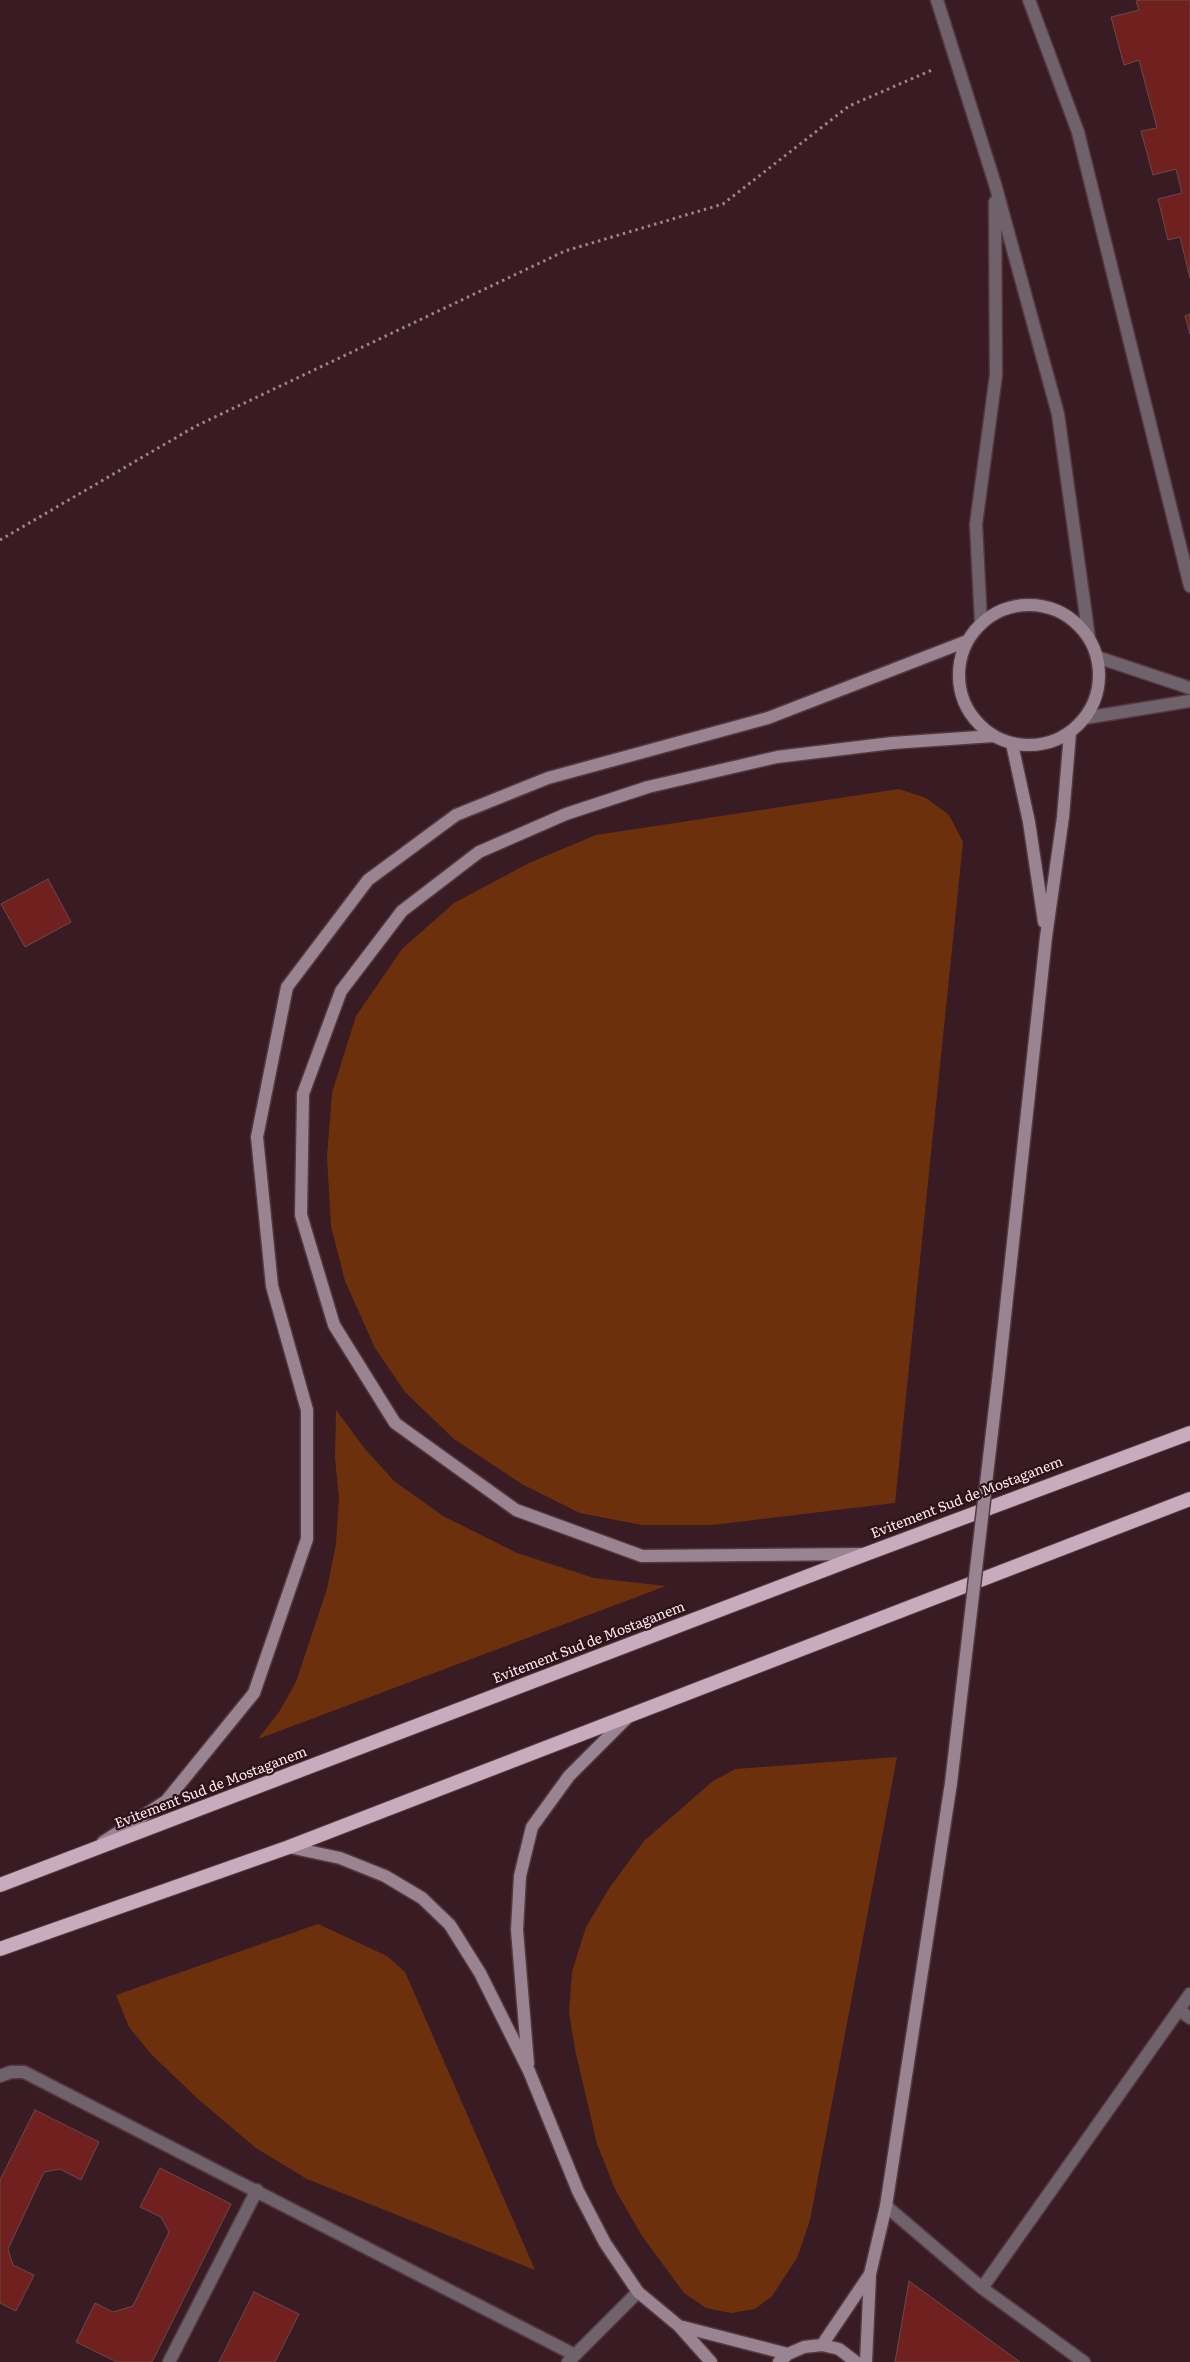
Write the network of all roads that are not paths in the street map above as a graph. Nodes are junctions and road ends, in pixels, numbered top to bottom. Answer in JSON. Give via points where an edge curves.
{"nodes":[{"id":1,"x":937,"y":0,"type":"edge"},
{"id":2,"x":1029,"y":0,"type":"edge"},
{"id":3,"x":995,"y":184,"type":"junction"},
{"id":4,"x":1190,"y":586,"type":"edge"},
{"id":5,"x":981,"y":624,"type":"junction"},
{"id":6,"x":1089,"y":638,"type":"junction"},
{"id":7,"x":967,"y":640,"type":"junction"},
{"id":8,"x":1097,"y":658,"type":"junction"},
{"id":9,"x":1190,"y":688,"type":"edge"},
{"id":10,"x":1190,"y":701,"type":"edge"},
{"id":11,"x":1085,"y":718,"type":"junction"},
{"id":12,"x":1070,"y":733,"type":"junction"},
{"id":13,"x":993,"y":736,"type":"junction"},
{"id":14,"x":1012,"y":744,"type":"junction"},
{"id":15,"x":1046,"y":936,"type":"junction"},
{"id":16,"x":1190,"y":1432,"type":"edge"},
{"id":17,"x":1190,"y":1499,"type":"edge"},
{"id":18,"x":866,"y":1554,"type":"junction"},
{"id":19,"x":629,"y":1716,"type":"junction"},
{"id":20,"x":289,"y":1847,"type":"junction"},
{"id":21,"x":84,"y":1854,"type":"junction"},
{"id":22,"x":0,"y":1885,"type":"edge"},
{"id":23,"x":0,"y":1949,"type":"edge"},
{"id":24,"x":1190,"y":1994,"type":"edge"},
{"id":25,"x":1179,"y":2010,"type":"junction"},
{"id":26,"x":1190,"y":2018,"type":"edge"},
{"id":27,"x":529,"y":2072,"type":"junction"},
{"id":28,"x":0,"y":2076,"type":"edge"},
{"id":29,"x":257,"y":2190,"type":"junction"},
{"id":30,"x":886,"y":2206,"type":"junction"},
{"id":31,"x":870,"y":2274,"type":"junction"},
{"id":32,"x":982,"y":2288,"type":"junction"},
{"id":33,"x":638,"y":2292,"type":"junction"},
{"id":34,"x":680,"y":2326,"type":"junction"},
{"id":35,"x":822,"y":2345,"type":"junction"},
{"id":36,"x":571,"y":2358,"type":"edge"},
{"id":37,"x":783,"y":2358,"type":"edge"},
{"id":38,"x":169,"y":2362,"type":"edge"},
{"id":39,"x":711,"y":2362,"type":"edge"},
{"id":40,"x":856,"y":2362,"type":"edge"},
{"id":41,"x":866,"y":2362,"type":"edge"},
{"id":42,"x":1084,"y":2362,"type":"edge"}],
"edges":[{"from":1,"to":3,"type":"street"},
{"from":2,"to":4,"type":"street","via":[[1078,132]]},
{"from":3,"to":5,"type":"street","via":[[996,375],[976,524]]},
{"from":3,"to":6,"type":"street","via":[[1058,414]]},
{"from":5,"to":6,"type":"main road","via":[[998,612],[1017,606],[1038,605],[1058,611],[1076,622]]},
{"from":5,"to":7,"type":"main road"},
{"from":6,"to":8,"type":"main road"},
{"from":7,"to":13,"type":"main road","via":[[960,661],[958,683],[964,704],[976,722]]},
{"from":7,"to":21,"type":"main road","via":[[768,718],[548,778],[456,815],[368,880],[287,987],[257,1137],[272,1286],[307,1410],[307,1539],[254,1693],[166,1801]]},
{"from":8,"to":9,"type":"street"},
{"from":8,"to":11,"type":"main road","via":[[1099,678],[1095,700]]},
{"from":10,"to":11,"type":"street"},
{"from":11,"to":12,"type":"main road"},
{"from":12,"to":14,"type":"main road","via":[[1038,745]]},
{"from":12,"to":15,"type":"main road","via":[[1063,817]]},
{"from":13,"to":14,"type":"main road"},
{"from":13,"to":18,"type":"main road","via":[[892,743],[777,757],[648,787],[566,814],[479,852],[402,911],[341,991],[303,1094],[300,1215],[334,1325],[395,1423],[516,1510],[642,1556]]},
{"from":14,"to":15,"type":"main road","via":[[1029,822]]},
{"from":15,"to":30,"type":"main road","bridge":true,"via":[[951,1782]]},
{"from":16,"to":18,"type":"highway","name":"Evitement Sud de Mostaganem"},
{"from":17,"to":19,"type":"highway"},
{"from":18,"to":21,"type":"highway","name":"Evitement Sud de Mostaganem"},
{"from":19,"to":20,"type":"highway"},
{"from":19,"to":27,"type":"main road","via":[[569,1776],[532,1827],[520,1876],[517,1930]]},
{"from":20,"to":23,"type":"highway"},
{"from":20,"to":27,"type":"main road","via":[[340,1858],[385,1876],[422,1898],[450,1925],[480,1974]]},
{"from":21,"to":22,"type":"highway","name":"Evitement Sud de Mostaganem"},
{"from":24,"to":25,"type":"street"},
{"from":25,"to":26,"type":"street"},
{"from":25,"to":32,"type":"street"},
{"from":27,"to":33,"type":"main road","via":[[578,2191],[605,2243]]},
{"from":28,"to":29,"type":"street","via":[[24,2072]]},
{"from":29,"to":36,"type":"street"},
{"from":29,"to":38,"type":"street"},
{"from":30,"to":31,"type":"main road"},
{"from":30,"to":32,"type":"street"},
{"from":31,"to":35,"type":"main road"},
{"from":31,"to":41,"type":"main road"},
{"from":32,"to":42,"type":"street"},
{"from":33,"to":34,"type":"main road"},
{"from":33,"to":36,"type":"street"},
{"from":34,"to":37,"type":"main road"},
{"from":34,"to":39,"type":"main road"},
{"from":35,"to":37,"type":"main road","via":[[804,2347]]},
{"from":35,"to":40,"type":"main road","via":[[839,2349]]}]}
